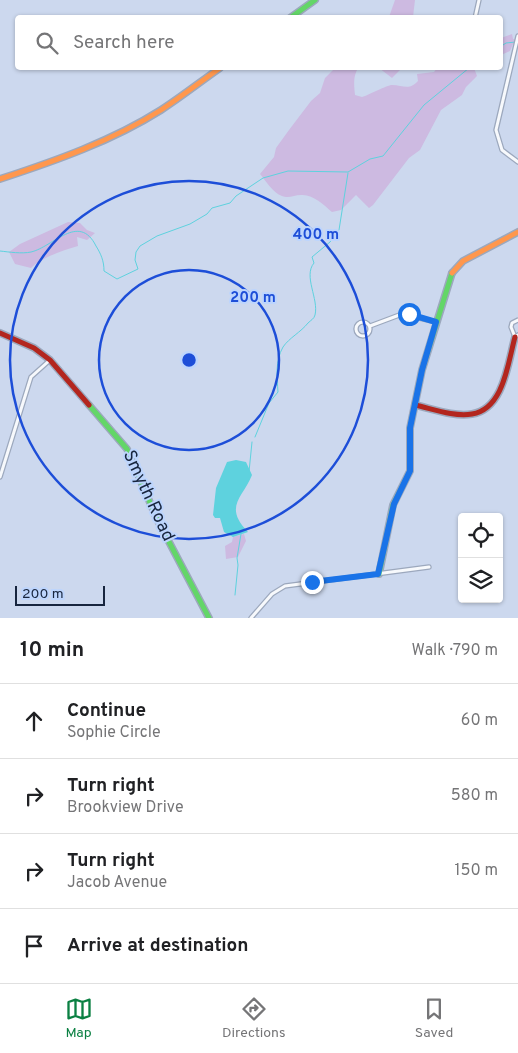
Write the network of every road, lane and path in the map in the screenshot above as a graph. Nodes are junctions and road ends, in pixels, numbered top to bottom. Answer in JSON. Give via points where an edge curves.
{"nodes":[{"id":1,"x":315,"y":0,"type":"edge"},
{"id":2,"x":479,"y":0,"type":"edge"},
{"id":3,"x":294,"y":15,"type":"edge"},
{"id":4,"x":476,"y":15,"type":"edge"},
{"id":5,"x":518,"y":38,"type":"edge"},
{"id":6,"x":217,"y":70,"type":"edge"},
{"id":7,"x":518,"y":162,"type":"edge"},
{"id":8,"x":0,"y":179,"type":"edge"},
{"id":9,"x":518,"y":232,"type":"edge"},
{"id":10,"x":518,"y":320,"type":"edge"},
{"id":11,"x":436,"y":322,"type":"junction"},
{"id":12,"x":370,"y":326,"type":"junction"},
{"id":13,"x":0,"y":333,"type":"edge"},
{"id":14,"x":517,"y":336,"type":"edge"},
{"id":15,"x":50,"y":360,"type":"junction"},
{"id":16,"x":415,"y":405,"type":"junction"},
{"id":17,"x":0,"y":477,"type":"edge"},
{"id":18,"x":428,"y":567,"type":"dead end"},
{"id":19,"x":378,"y":574,"type":"junction"},
{"id":20,"x":209,"y":618,"type":"edge"},
{"id":21,"x":252,"y":618,"type":"edge"}],
"edges":[{"from":1,"to":3,"type":"street"},
{"from":2,"to":4,"type":"street"},
{"from":5,"to":7,"type":"street","via":[[496,130],[502,150]]},
{"from":6,"to":8,"type":"street","via":[[140,122],[44,165]]},
{"from":9,"to":11,"type":"street","via":[[456,267],[450,276]]},
{"from":10,"to":14,"type":"street","via":[[511,327]]},
{"from":11,"to":12,"type":"street","via":[[402,314]]},
{"from":11,"to":16,"type":"street"},
{"from":12,"to":12,"type":"street","via":[[362,322],[357,325],[356,332],[366,336],[370,333]]},
{"from":13,"to":15,"type":"street","name":"Smyth Road","via":[[34,348]]},
{"from":14,"to":16,"type":"street","via":[[499,392],[488,408],[468,414]]},
{"from":15,"to":17,"type":"street","via":[[30,377]]},
{"from":15,"to":20,"type":"street","name":"Smyth Road","via":[[127,448],[157,519]]},
{"from":16,"to":19,"type":"street","via":[[409,434],[410,471],[394,504]]},
{"from":18,"to":19,"type":"street"},
{"from":19,"to":21,"type":"street","via":[[285,586],[272,594]]}]}
